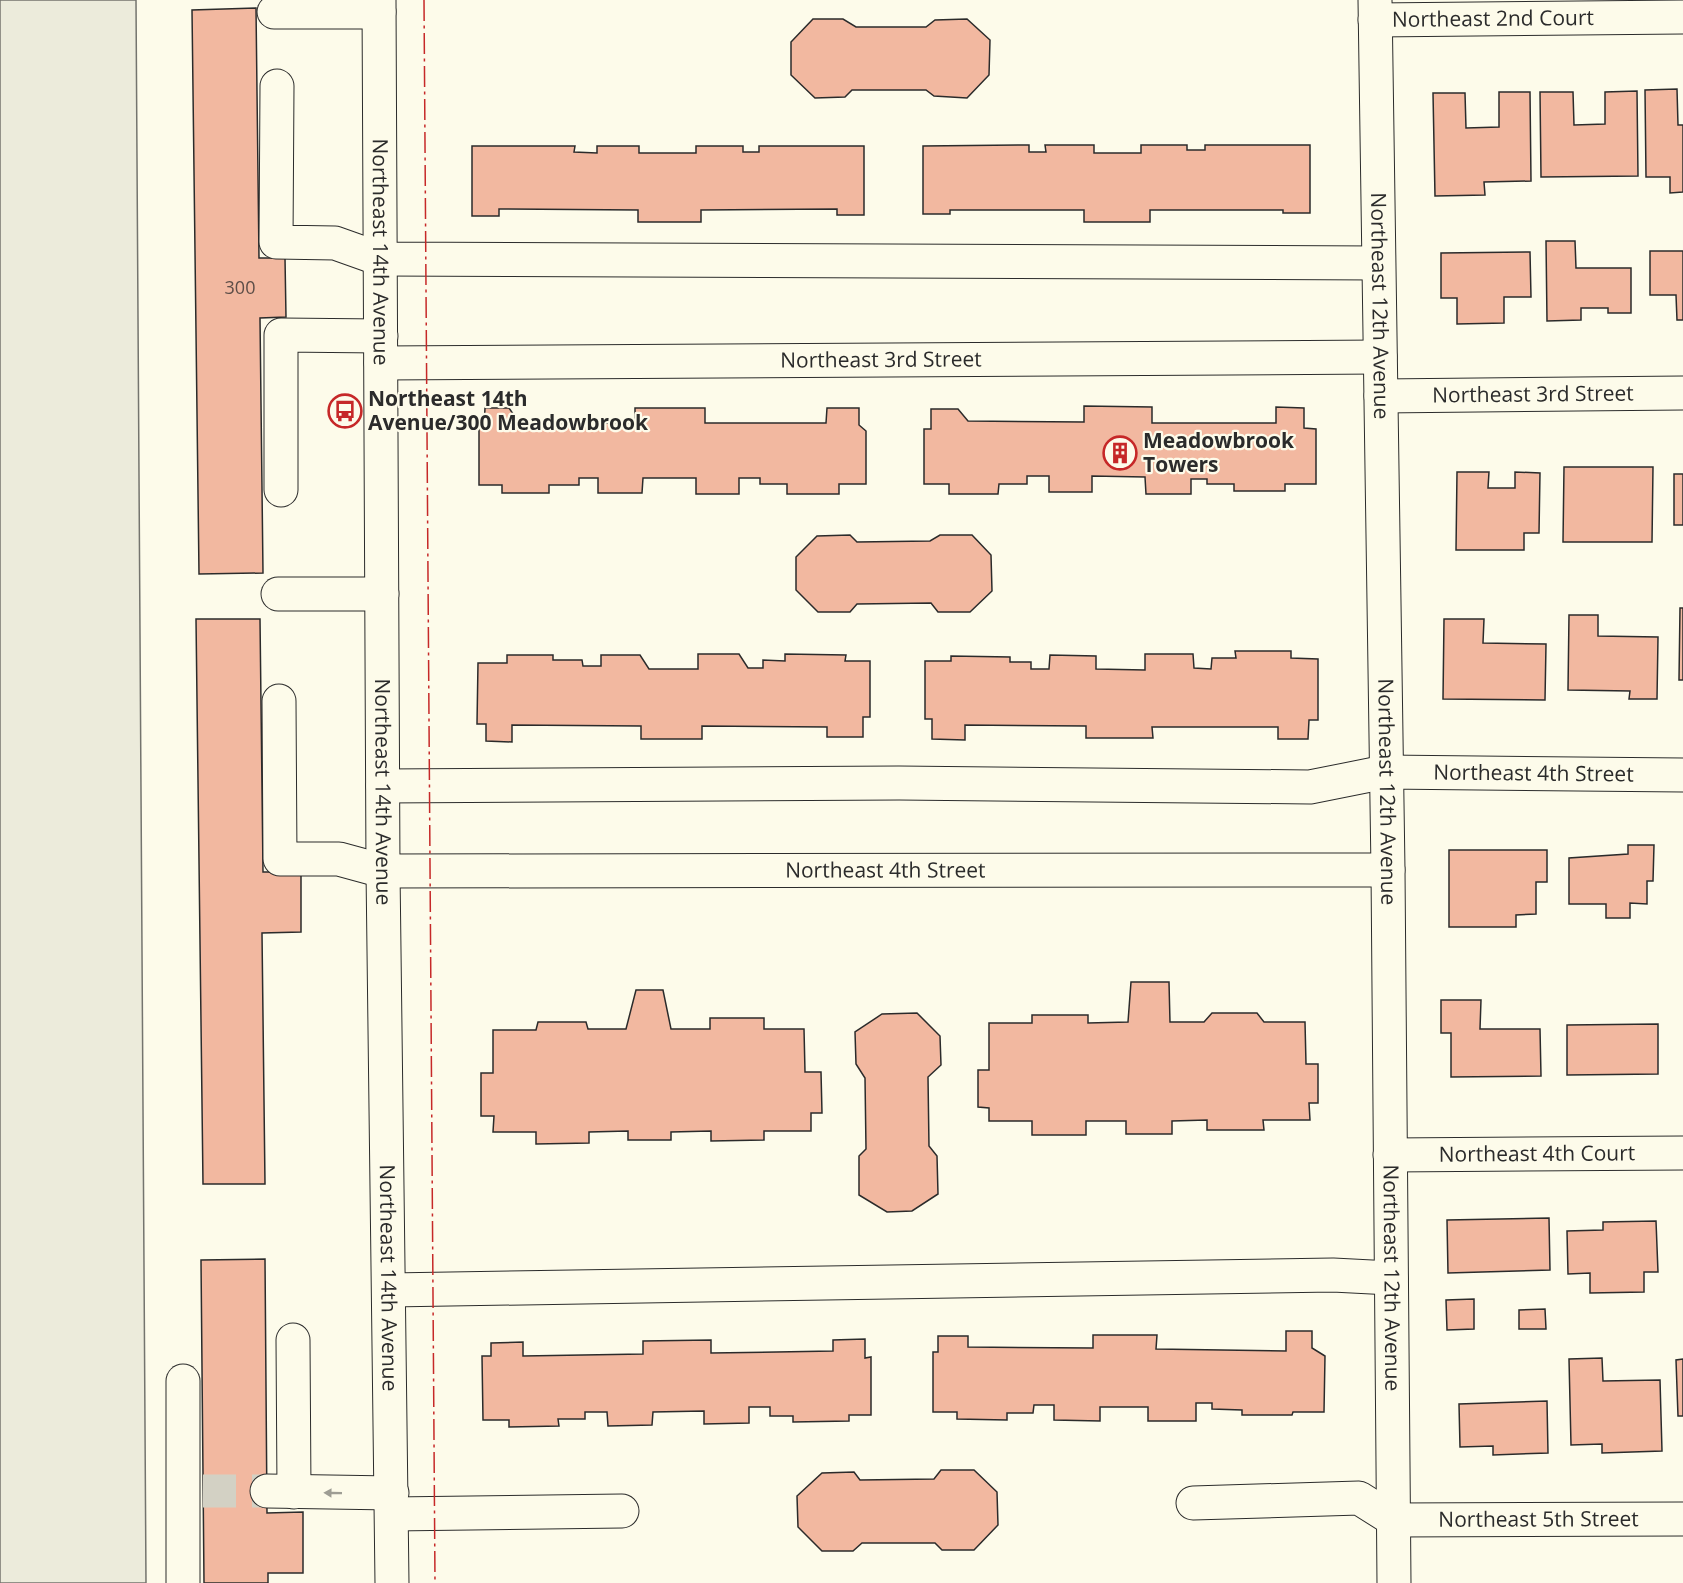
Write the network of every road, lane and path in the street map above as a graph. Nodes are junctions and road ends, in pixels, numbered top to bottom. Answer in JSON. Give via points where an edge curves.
{"nodes":[{"id":1,"x":379,"y":6,"type":"edge"},
{"id":2,"x":1375,"y":10,"type":"edge"},
{"id":3,"x":274,"y":12,"type":"dead end"},
{"id":4,"x":1683,"y":17,"type":"edge"},
{"id":5,"x":277,"y":86,"type":"dead end"},
{"id":6,"x":380,"y":259,"type":"junction"},
{"id":7,"x":1378,"y":263,"type":"junction"},
{"id":8,"x":381,"y":350,"type":"junction"},
{"id":9,"x":1380,"y":357,"type":"junction"},
{"id":10,"x":1683,"y":393,"type":"edge"},
{"id":11,"x":1381,"y":396,"type":"junction"},
{"id":12,"x":281,"y":490,"type":"dead end"},
{"id":13,"x":278,"y":594,"type":"dead end"},
{"id":14,"x":381,"y":594,"type":"junction"},
{"id":15,"x":279,"y":700,"type":"dead end"},
{"id":16,"x":1385,"y":772,"type":"junction"},
{"id":17,"x":1683,"y":775,"type":"edge"},
{"id":18,"x":383,"y":786,"type":"junction"},
{"id":19,"x":1388,"y":870,"type":"junction"},
{"id":20,"x":383,"y":871,"type":"junction"},
{"id":21,"x":1683,"y":1153,"type":"edge"},
{"id":22,"x":1390,"y":1155,"type":"junction"},
{"id":23,"x":1391,"y":1278,"type":"junction"},
{"id":24,"x":390,"y":1290,"type":"junction"},
{"id":25,"x":293,"y":1340,"type":"dead end"},
{"id":26,"x":183,"y":1381,"type":"dead end"},
{"id":27,"x":1193,"y":1503,"type":"dead end"},
{"id":28,"x":392,"y":1504,"type":"junction"},
{"id":29,"x":622,"y":1511,"type":"dead end"},
{"id":30,"x":1683,"y":1519,"type":"edge"},
{"id":31,"x":1394,"y":1520,"type":"junction"},
{"id":32,"x":183,"y":1583,"type":"edge"},
{"id":33,"x":392,"y":1583,"type":"edge"},
{"id":34,"x":1394,"y":1583,"type":"edge"}],
"edges":[{"from":1,"to":3,"type":"street"},
{"from":1,"to":6,"type":"street","name":"Northeast 14th Avenue"},
{"from":2,"to":4,"type":"street","name":"Northeast 2nd Court"},
{"from":2,"to":7,"type":"street","name":"Northeast 12th Avenue"},
{"from":5,"to":6,"type":"street","via":[[276,242],[335,243]]},
{"from":6,"to":7,"type":"street"},
{"from":6,"to":8,"type":"street","name":"Northeast 14th Avenue"},
{"from":7,"to":9,"type":"street","name":"Northeast 12th Avenue"},
{"from":8,"to":9,"type":"street","name":"Northeast 3rd Street"},
{"from":8,"to":12,"type":"street","name":"Northeast 3rd Street","via":[[280,335]]},
{"from":8,"to":14,"type":"street","name":"Northeast 14th Avenue"},
{"from":9,"to":11,"type":"street","name":"Northeast 12th Avenue"},
{"from":10,"to":11,"type":"street","name":"Northeast 3rd Street"},
{"from":11,"to":16,"type":"street","name":"Northeast 12th Avenue"},
{"from":13,"to":14,"type":"street"},
{"from":14,"to":18,"type":"street","name":"Northeast 14th Avenue"},
{"from":15,"to":20,"type":"street","name":"Northeast 4th Street","via":[[280,859],[339,860]]},
{"from":16,"to":17,"type":"street","name":"Northeast 4th Street"},
{"from":16,"to":18,"type":"street","name":"Northeast 4th Street","via":[[1310,786]]},
{"from":16,"to":19,"type":"street","name":"Northeast 12th Avenue"},
{"from":18,"to":20,"type":"street","name":"Northeast 14th Avenue"},
{"from":19,"to":20,"type":"street","name":"Northeast 4th Street"},
{"from":19,"to":22,"type":"street","name":"Northeast 12th Avenue"},
{"from":20,"to":24,"type":"street","name":"Northeast 14th Avenue"},
{"from":21,"to":22,"type":"street","name":"Northeast 4th Court"},
{"from":22,"to":23,"type":"street","name":"Northeast 12th Avenue"},
{"from":23,"to":24,"type":"street","via":[[1333,1275]]},
{"from":23,"to":31,"type":"street","name":"Northeast 12th Avenue"},
{"from":24,"to":28,"type":"street","name":"Northeast 14th Avenue"},
{"from":28,"to":25,"type":"street","one_way":true,"via":[[281,1492]]},
{"from":26,"to":32,"type":"street","via":[[193,1491]]},
{"from":27,"to":31,"type":"street","via":[[1359,1498]]},
{"from":28,"to":29,"type":"street"},
{"from":28,"to":33,"type":"street","name":"Northeast 14th Avenue"},
{"from":30,"to":31,"type":"street","name":"Northeast 5th Street"},
{"from":31,"to":34,"type":"street","name":"Northeast 12th Avenue"}]}
